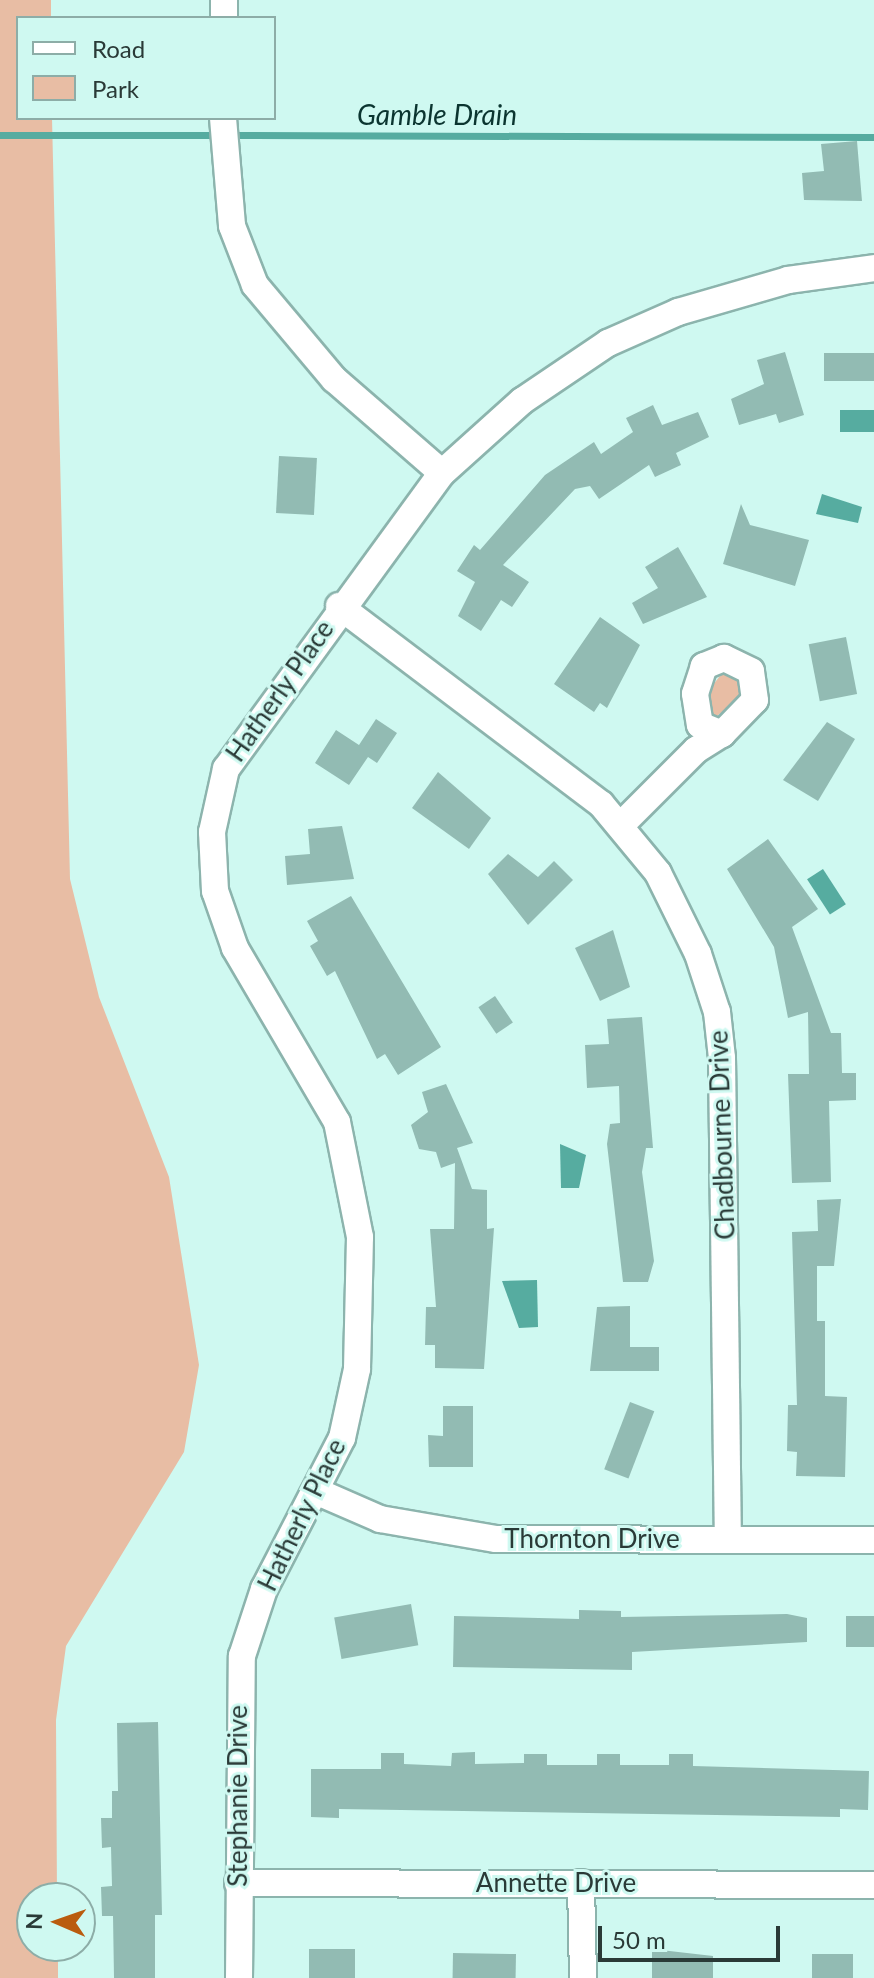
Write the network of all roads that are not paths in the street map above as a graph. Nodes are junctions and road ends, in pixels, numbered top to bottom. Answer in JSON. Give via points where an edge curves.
{"nodes":[{"id":1,"x":223,"y":120,"type":"edge"},
{"id":2,"x":874,"y":268,"type":"edge"},
{"id":3,"x":442,"y":473,"type":"junction"},
{"id":4,"x":339,"y":606,"type":"junction"},
{"id":5,"x":697,"y":718,"type":"junction"},
{"id":6,"x":722,"y":734,"type":"junction"},
{"id":7,"x":696,"y":750,"type":"junction"},
{"id":8,"x":622,"y":824,"type":"junction"},
{"id":9,"x":318,"y":1492,"type":"junction"},
{"id":10,"x":728,"y":1539,"type":"junction"},
{"id":11,"x":874,"y":1540,"type":"edge"},
{"id":12,"x":252,"y":1616,"type":"joint"},
{"id":13,"x":238,"y":1883,"type":"junction"},
{"id":14,"x":581,"y":1883,"type":"junction"},
{"id":15,"x":874,"y":1885,"type":"edge"},
{"id":16,"x":239,"y":1978,"type":"edge"},
{"id":17,"x":583,"y":1978,"type":"edge"}],
"edges":[{"from":1,"to":3,"type":"street","via":[[232,226],[255,285],[334,379]]},
{"from":2,"to":3,"type":"street","name":"Hatherly Place","via":[[747,291],[608,343],[522,401]]},
{"from":3,"to":4,"type":"street","name":"Hatherly Place"},
{"from":4,"to":8,"type":"street","name":"Chadbourne Drive"},
{"from":4,"to":9,"type":"street","name":"Hatherly Place","via":[[241,741],[223,779],[212,832],[224,921],[337,1122],[352,1175],[360,1237],[357,1369],[342,1438]]},
{"from":5,"to":6,"type":"street","via":[[705,731]]},
{"from":5,"to":6,"type":"street","via":[[696,684],[704,666],[724,658],[744,665],[756,680],[755,700]]},
{"from":5,"to":7,"type":"street"},
{"from":6,"to":7,"type":"street"},
{"from":7,"to":8,"type":"street"},
{"from":8,"to":10,"type":"street","name":"Chadbourne Drive","via":[[673,899],[717,1012]]},
{"from":9,"to":10,"type":"street","name":"Thornton Drive","via":[[380,1519],[463,1536]]},
{"from":9,"to":12,"type":"street","name":"Hatherly Place"},
{"from":10,"to":11,"type":"street","name":"Thornton Drive"},
{"from":12,"to":13,"type":"street","name":"Stephanie Drive","via":[[236,1695]]},
{"from":13,"to":14,"type":"street","name":"Annette Drive"},
{"from":13,"to":16,"type":"street","name":"Stephanie Drive"},
{"from":14,"to":15,"type":"street","name":"Annette Drive"},
{"from":14,"to":17,"type":"street"}]}
